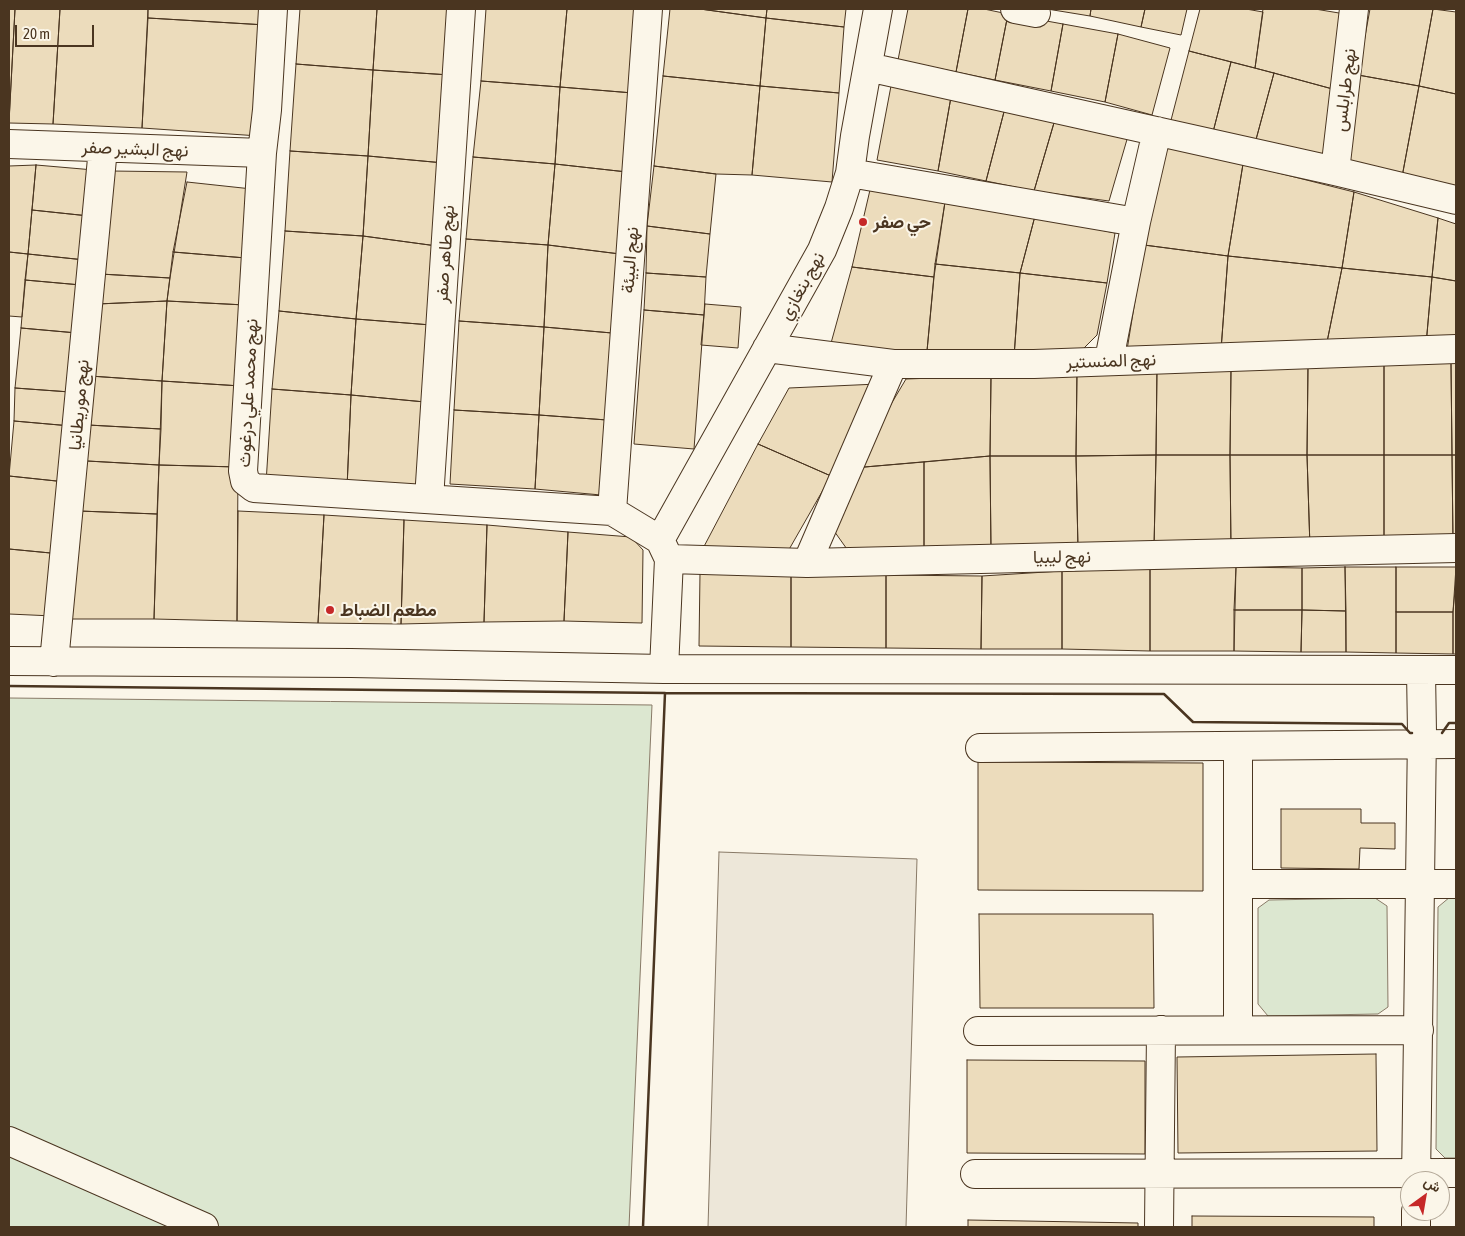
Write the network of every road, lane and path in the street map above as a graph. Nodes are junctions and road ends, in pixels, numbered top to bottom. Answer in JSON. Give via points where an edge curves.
{"nodes":[{"id":1,"x":273,"y":9,"type":"edge"},
{"id":2,"x":461,"y":9,"type":"edge"},
{"id":3,"x":648,"y":9,"type":"edge"},
{"id":4,"x":878,"y":9,"type":"edge"},
{"id":5,"x":1354,"y":9,"type":"edge"},
{"id":6,"x":868,"y":67,"type":"junction"},
{"id":7,"x":1158,"y":131,"type":"junction"},
{"id":8,"x":9,"y":144,"type":"edge"},
{"id":9,"x":103,"y":148,"type":"junction"},
{"id":10,"x":262,"y":153,"type":"junction"},
{"id":11,"x":1335,"y":171,"type":"junction"},
{"id":12,"x":850,"y":173,"type":"junction"},
{"id":13,"x":1456,"y":200,"type":"edge"},
{"id":14,"x":1136,"y":222,"type":"junction"},
{"id":15,"x":767,"y":348,"type":"junction"},
{"id":16,"x":1456,"y":349,"type":"edge"},
{"id":17,"x":1109,"y":360,"type":"junction"},
{"id":18,"x":893,"y":364,"type":"junction"},
{"id":19,"x":428,"y":498,"type":"junction"},
{"id":20,"x":612,"y":511,"type":"junction"},
{"id":21,"x":1456,"y":548,"type":"edge"},
{"id":22,"x":664,"y":550,"type":"junction"},
{"id":23,"x":807,"y":563,"type":"junction"},
{"id":24,"x":9,"y":661,"type":"edge"},
{"id":25,"x":54,"y":662,"type":"junction"},
{"id":26,"x":664,"y":669,"type":"junction"},
{"id":27,"x":1456,"y":670,"type":"edge"},
{"id":28,"x":1422,"y":671,"type":"junction"},
{"id":29,"x":1456,"y":744,"type":"edge"},
{"id":30,"x":1238,"y":746,"type":"junction"},
{"id":31,"x":1422,"y":746,"type":"junction"},
{"id":32,"x":980,"y":748,"type":"dead end"},
{"id":33,"x":1238,"y":884,"type":"junction"},
{"id":34,"x":1420,"y":884,"type":"junction"},
{"id":35,"x":1456,"y":884,"type":"edge"},
{"id":36,"x":1161,"y":1030,"type":"junction"},
{"id":37,"x":1238,"y":1030,"type":"junction"},
{"id":38,"x":1418,"y":1030,"type":"junction"},
{"id":39,"x":978,"y":1031,"type":"dead end"},
{"id":40,"x":9,"y":1141,"type":"edge"},
{"id":41,"x":1416,"y":1171,"type":"edge"},
{"id":42,"x":1159,"y":1173,"type":"junction"},
{"id":43,"x":975,"y":1174,"type":"dead end"},
{"id":44,"x":1400,"y":1177,"type":"edge"},
{"id":45,"x":204,"y":1227,"type":"edge"},
{"id":46,"x":1159,"y":1227,"type":"edge"}],
"edges":[{"from":1,"to":10,"type":"street","name":"نهج محمد علي درغوث"},
{"from":2,"to":19,"type":"street","name":"نهج طاهر صفر"},
{"from":3,"to":20,"type":"street","name":"نهج البيئة"},
{"from":4,"to":6,"type":"street","name":"نهج بنغازي"},
{"from":5,"to":11,"type":"street","name":"نهج طرابلس"},
{"from":6,"to":7,"type":"street"},
{"from":6,"to":12,"type":"street","name":"نهج بنغازي"},
{"from":7,"to":11,"type":"street"},
{"from":7,"to":14,"type":"street"},
{"from":8,"to":9,"type":"street","name":"نهج البشير صفر"},
{"from":9,"to":10,"type":"street","name":"نهج البشير صفر"},
{"from":9,"to":25,"type":"street","name":"نهج موريطانيا"},
{"from":10,"to":19,"type":"street","name":"نهج محمد علي درغوث","via":[[245,481],[254,488]]},
{"from":11,"to":13,"type":"street"},
{"from":12,"to":14,"type":"street"},
{"from":12,"to":15,"type":"street","name":"نهج بنغازي","via":[[840,208],[822,250]]},
{"from":14,"to":17,"type":"street"},
{"from":15,"to":18,"type":"street","name":"نهج المنستير"},
{"from":15,"to":22,"type":"street","name":"نهج بنغازي"},
{"from":16,"to":17,"type":"street","name":"نهج المنستير"},
{"from":17,"to":18,"type":"street","name":"نهج المنستير","via":[[1034,364]]},
{"from":18,"to":23,"type":"street"},
{"from":19,"to":20,"type":"street","name":"نهج محمد علي درغوث"},
{"from":20,"to":22,"type":"street","name":"نهج محمد علي درغوث"},
{"from":21,"to":23,"type":"street","name":"نهج ليبيا"},
{"from":22,"to":23,"type":"street","name":"نهج ليبيا"},
{"from":22,"to":26,"type":"street","name":"نهج بنغازي"},
{"from":24,"to":25,"type":"street"},
{"from":25,"to":26,"type":"street"},
{"from":26,"to":28,"type":"street"},
{"from":27,"to":28,"type":"street"},
{"from":28,"to":31,"type":"street"},
{"from":29,"to":31,"type":"street"},
{"from":30,"to":31,"type":"street"},
{"from":30,"to":32,"type":"street"},
{"from":30,"to":33,"type":"street"},
{"from":31,"to":34,"type":"street"},
{"from":33,"to":34,"type":"street"},
{"from":33,"to":37,"type":"street"},
{"from":34,"to":35,"type":"street"},
{"from":34,"to":38,"type":"street"},
{"from":36,"to":37,"type":"street"},
{"from":36,"to":39,"type":"street"},
{"from":36,"to":42,"type":"street"},
{"from":37,"to":38,"type":"street"},
{"from":38,"to":41,"type":"street"},
{"from":40,"to":45,"type":"street"},
{"from":42,"to":43,"type":"street"},
{"from":42,"to":44,"type":"street"},
{"from":42,"to":46,"type":"street"}]}
